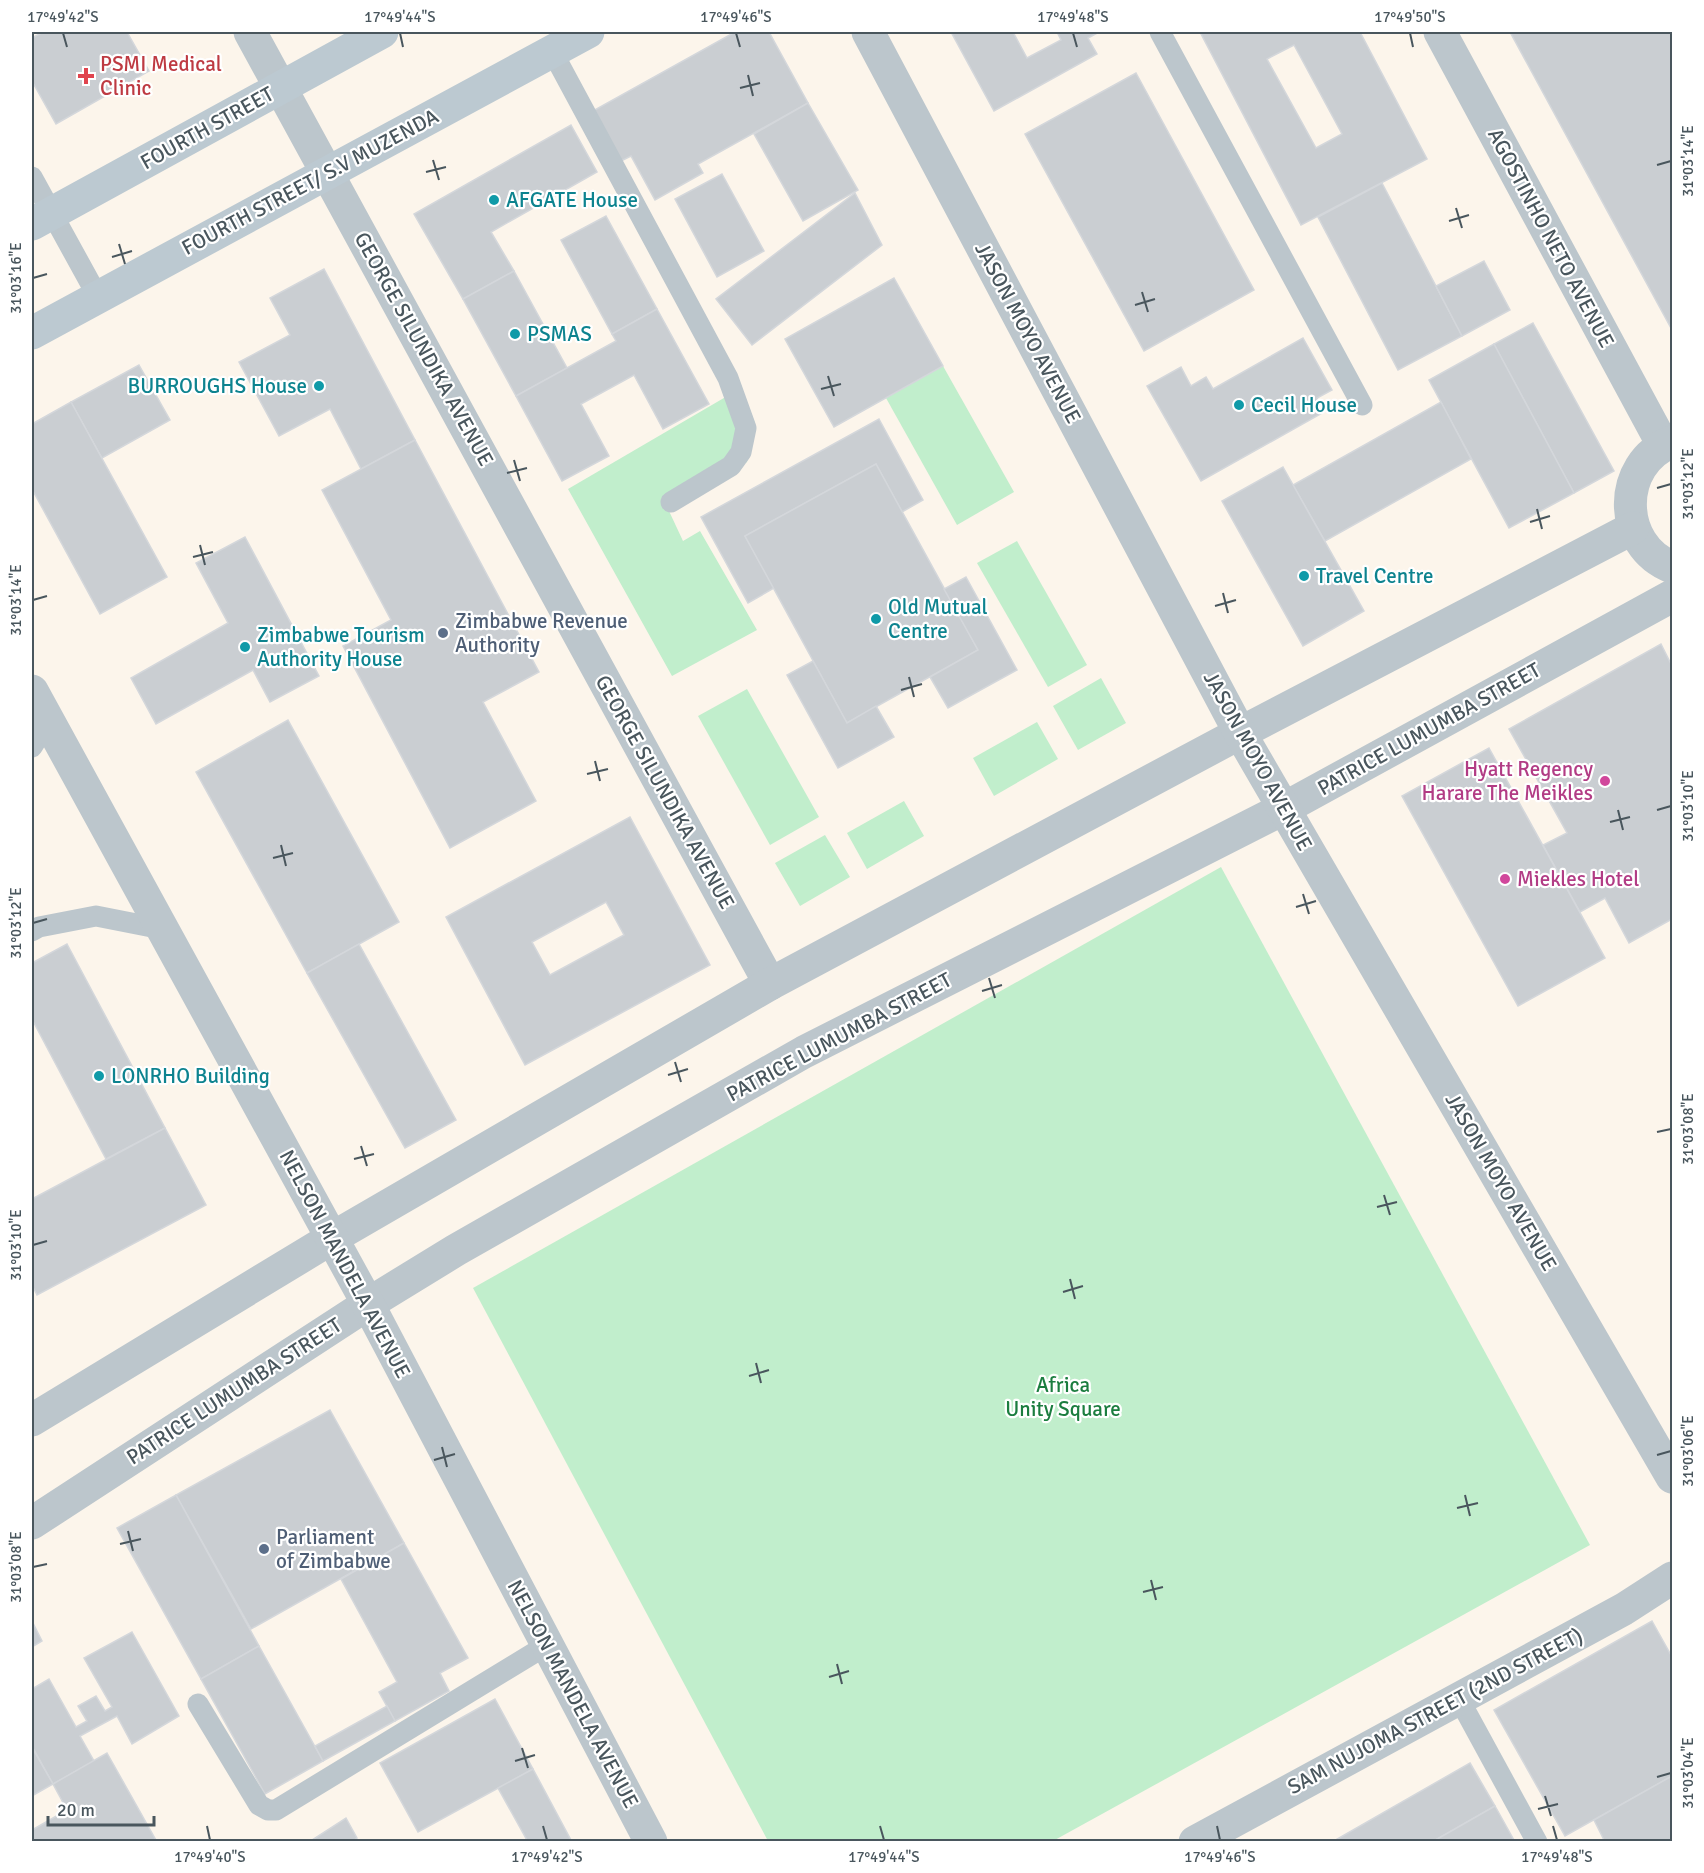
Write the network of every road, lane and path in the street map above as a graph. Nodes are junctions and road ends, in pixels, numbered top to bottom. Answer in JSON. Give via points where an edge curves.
{"nodes":[{"id":1,"x":250,"y":32,"type":"edge"},
{"id":2,"x":382,"y":32,"type":"edge"},
{"id":3,"x":588,"y":32,"type":"edge"},
{"id":4,"x":868,"y":32,"type":"edge"},
{"id":5,"x":1160,"y":32,"type":"edge"},
{"id":6,"x":1440,"y":32,"type":"edge"},
{"id":7,"x":552,"y":51,"type":"junction"},
{"id":8,"x":281,"y":87,"type":"junction"},
{"id":9,"x":328,"y":173,"type":"junction"},
{"id":10,"x":32,"y":177,"type":"edge"},
{"id":11,"x":42,"y":219,"type":"edge"},
{"id":12,"x":98,"y":297,"type":"junction"},
{"id":13,"x":32,"y":333,"type":"edge"},
{"id":14,"x":1362,"y":405,"type":"dead end"},
{"id":15,"x":1668,"y":444,"type":"edge"},
{"id":16,"x":671,"y":502,"type":"dead end"},
{"id":17,"x":1633,"y":528,"type":"junction"},
{"id":18,"x":1672,"y":567,"type":"edge"},
{"id":19,"x":1672,"y":596,"type":"edge"},
{"id":20,"x":32,"y":691,"type":"edge"},
{"id":21,"x":1240,"y":733,"type":"junction"},
{"id":22,"x":40,"y":734,"type":"edge"},
{"id":23,"x":1283,"y":809,"type":"junction"},
{"id":24,"x":162,"y":929,"type":"junction"},
{"id":25,"x":32,"y":931,"type":"edge"},
{"id":26,"x":770,"y":984,"type":"junction"},
{"id":27,"x":332,"y":1239,"type":"junction"},
{"id":28,"x":368,"y":1304,"type":"junction"},
{"id":29,"x":32,"y":1420,"type":"edge"},
{"id":30,"x":1672,"y":1477,"type":"edge"},
{"id":31,"x":32,"y":1523,"type":"edge"},
{"id":32,"x":1672,"y":1578,"type":"edge"},
{"id":33,"x":547,"y":1645,"type":"junction"},
{"id":34,"x":1459,"y":1699,"type":"junction"},
{"id":35,"x":198,"y":1704,"type":"dead end"},
{"id":36,"x":1214,"y":1837,"type":"edge"},
{"id":37,"x":651,"y":1842,"type":"edge"},
{"id":38,"x":1537,"y":1842,"type":"edge"}],
"edges":[{"from":1,"to":8,"type":"street","name":"GEORGE SILUNDIKA AVENUE"},
{"from":2,"to":8,"type":"main road","name":"FOURTH STREET"},
{"from":3,"to":7,"type":"main road","name":"FOURTH STREET/ S.V MUZENDA"},
{"from":4,"to":21,"type":"street","name":"JASON MOYO AVENUE"},
{"from":5,"to":14,"type":"lane"},
{"from":6,"to":15,"type":"street","name":"AGOSTINHO NETO AVENUE"},
{"from":7,"to":9,"type":"main road","name":"FOURTH STREET/ S.V MUZENDA"},
{"from":7,"to":16,"type":"lane","via":[[728,378],[746,428],[741,452],[731,466]]},
{"from":8,"to":9,"type":"street","name":"GEORGE SILUNDIKA AVENUE"},
{"from":8,"to":11,"type":"main road","name":"FOURTH STREET"},
{"from":9,"to":12,"type":"main road","name":"FOURTH STREET/ S.V MUZENDA"},
{"from":9,"to":26,"type":"street","name":"GEORGE SILUNDIKA AVENUE"},
{"from":10,"to":11,"type":"lane"},
{"from":11,"to":12,"type":"lane"},
{"from":12,"to":13,"type":"main road","name":"FOURTH STREET/ S.V MUZENDA"},
{"from":15,"to":17,"type":"street","name":"AGOSTINHO NETO AVENUE","via":[[1644,461],[1633,481],[1629,504]]},
{"from":17,"to":18,"type":"street","name":"AGOSTINHO NETO AVENUE","via":[[1645,548]]},
{"from":17,"to":21,"type":"street"},
{"from":19,"to":23,"type":"street","name":"PATRICE LUMUMBA STREET"},
{"from":20,"to":22,"type":"street","name":"NELSON MANDELA AVENUE"},
{"from":21,"to":23,"type":"street","name":"JASON MOYO AVENUE"},
{"from":21,"to":26,"type":"street"},
{"from":22,"to":24,"type":"street","name":"NELSON MANDELA AVENUE"},
{"from":23,"to":28,"type":"street","name":"PATRICE LUMUMBA STREET","via":[[804,1052]]},
{"from":23,"to":30,"type":"street","name":"JASON MOYO AVENUE"},
{"from":24,"to":25,"type":"lane","via":[[96,916]]},
{"from":24,"to":27,"type":"street","name":"NELSON MANDELA AVENUE"},
{"from":26,"to":27,"type":"street"},
{"from":27,"to":28,"type":"street","name":"NELSON MANDELA AVENUE"},
{"from":27,"to":29,"type":"street"},
{"from":28,"to":31,"type":"street","name":"PATRICE LUMUMBA STREET"},
{"from":28,"to":33,"type":"street","name":"NELSON MANDELA AVENUE"},
{"from":32,"to":34,"type":"street","name":"SAM NUJOMA STREET (2ND STREET)","via":[[1624,1609]]},
{"from":33,"to":35,"type":"lane","via":[[276,1810],[260,1805]]},
{"from":33,"to":37,"type":"street","name":"NELSON MANDELA AVENUE"},
{"from":34,"to":36,"type":"street","name":"SAM NUJOMA STREET (2ND STREET)"},
{"from":34,"to":38,"type":"lane"}]}
